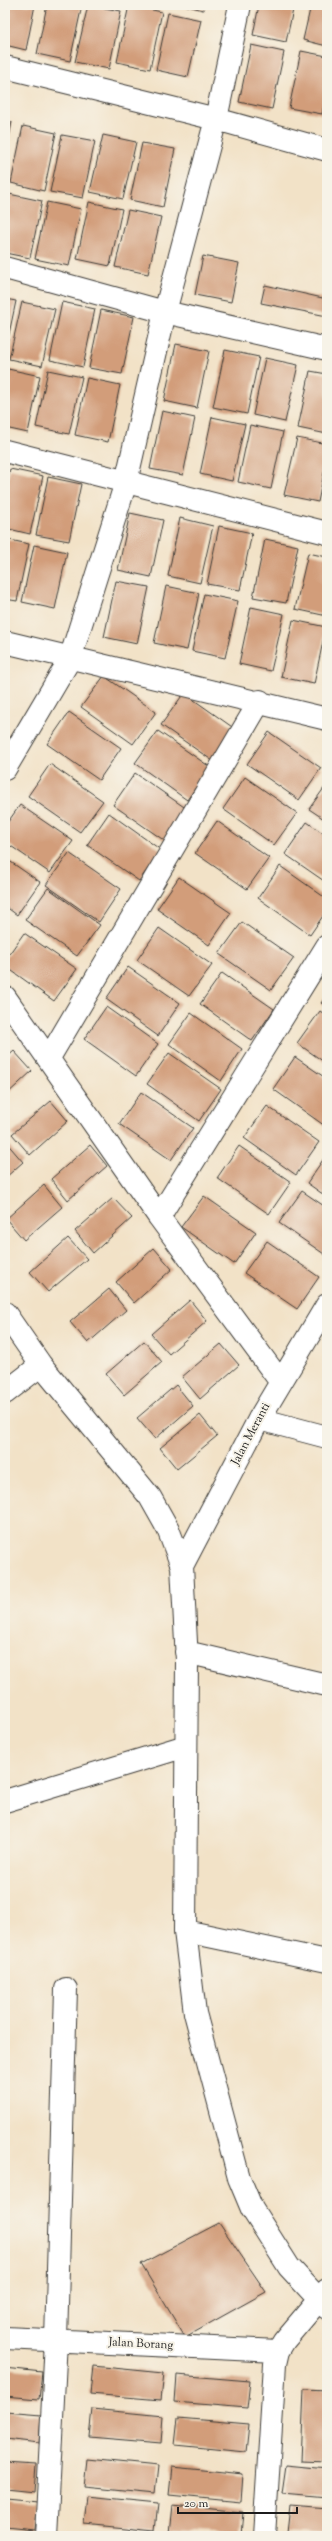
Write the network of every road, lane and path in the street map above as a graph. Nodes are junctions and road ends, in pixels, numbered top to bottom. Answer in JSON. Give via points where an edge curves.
{"nodes":[{"id":1,"x":240,"y":5,"type":"edge"},
{"id":2,"x":5,"y":67,"type":"edge"},
{"id":3,"x":216,"y":119,"type":"junction"},
{"id":4,"x":327,"y":150,"type":"edge"},
{"id":5,"x":5,"y":268,"type":"edge"},
{"id":6,"x":165,"y":312,"type":"junction"},
{"id":7,"x":327,"y":349,"type":"edge"},
{"id":8,"x":5,"y":451,"type":"edge"},
{"id":9,"x":126,"y":482,"type":"junction"},
{"id":10,"x":327,"y":533,"type":"edge"},
{"id":11,"x":5,"y":642,"type":"edge"},
{"id":12,"x":70,"y":659,"type":"junction"},
{"id":13,"x":260,"y":702,"type":"junction"},
{"id":14,"x":327,"y":719,"type":"edge"},
{"id":15,"x":5,"y":769,"type":"edge"},
{"id":16,"x":327,"y":946,"type":"edge"},
{"id":17,"x":5,"y":997,"type":"edge"},
{"id":18,"x":49,"y":1058,"type":"junction"},
{"id":19,"x":159,"y":1217,"type":"junction"},
{"id":20,"x":327,"y":1305,"type":"edge"},
{"id":21,"x":5,"y":1313,"type":"edge"},
{"id":22,"x":41,"y":1365,"type":"junction"},
{"id":23,"x":280,"y":1381,"type":"junction"},
{"id":24,"x":5,"y":1393,"type":"edge"},
{"id":25,"x":259,"y":1419,"type":"junction"},
{"id":26,"x":327,"y":1437,"type":"edge"},
{"id":27,"x":182,"y":1566,"type":"junction"},
{"id":28,"x":186,"y":1652,"type":"junction"},
{"id":29,"x":327,"y":1685,"type":"edge"},
{"id":30,"x":186,"y":1746,"type":"junction"},
{"id":31,"x":5,"y":1801,"type":"edge"},
{"id":32,"x":185,"y":1931,"type":"junction"},
{"id":33,"x":327,"y":1961,"type":"edge"},
{"id":34,"x":66,"y":1988,"type":"dead end"},
{"id":35,"x":324,"y":2299,"type":"edge"},
{"id":36,"x":5,"y":2338,"type":"edge"},
{"id":37,"x":56,"y":2340,"type":"junction"},
{"id":38,"x":278,"y":2351,"type":"junction"},
{"id":39,"x":46,"y":2536,"type":"edge"},
{"id":40,"x":264,"y":2536,"type":"edge"}],
"edges":[{"from":1,"to":3,"type":"street"},
{"from":2,"to":3,"type":"street"},
{"from":3,"to":4,"type":"street"},
{"from":3,"to":6,"type":"street"},
{"from":5,"to":6,"type":"street"},
{"from":6,"to":7,"type":"street"},
{"from":6,"to":9,"type":"street"},
{"from":8,"to":9,"type":"street"},
{"from":9,"to":10,"type":"street"},
{"from":9,"to":12,"type":"street"},
{"from":11,"to":12,"type":"street"},
{"from":12,"to":13,"type":"street"},
{"from":12,"to":15,"type":"street"},
{"from":13,"to":14,"type":"street"},
{"from":13,"to":18,"type":"street"},
{"from":16,"to":19,"type":"street"},
{"from":17,"to":18,"type":"street"},
{"from":18,"to":19,"type":"street"},
{"from":19,"to":23,"type":"street"},
{"from":20,"to":23,"type":"street","name":"Jalan Meranti"},
{"from":21,"to":22,"type":"street"},
{"from":22,"to":24,"type":"street"},
{"from":22,"to":27,"type":"street","via":[[150,1497],[168,1529]]},
{"from":23,"to":25,"type":"street","name":"Jalan Meranti"},
{"from":25,"to":26,"type":"street"},
{"from":25,"to":27,"type":"street","name":"Jalan Meranti"},
{"from":27,"to":28,"type":"street"},
{"from":28,"to":29,"type":"street"},
{"from":28,"to":30,"type":"street"},
{"from":30,"to":31,"type":"street"},
{"from":30,"to":32,"type":"street"},
{"from":32,"to":33,"type":"street"},
{"from":32,"to":35,"type":"street","via":[[195,2013],[239,2178],[252,2209],[289,2267]]},
{"from":34,"to":37,"type":"street"},
{"from":35,"to":38,"type":"street"},
{"from":36,"to":37,"type":"street","name":"Jalan Borang"},
{"from":37,"to":38,"type":"street","name":"Jalan Borang"},
{"from":37,"to":39,"type":"street"},
{"from":38,"to":40,"type":"street","via":[[275,2364]]}]}
